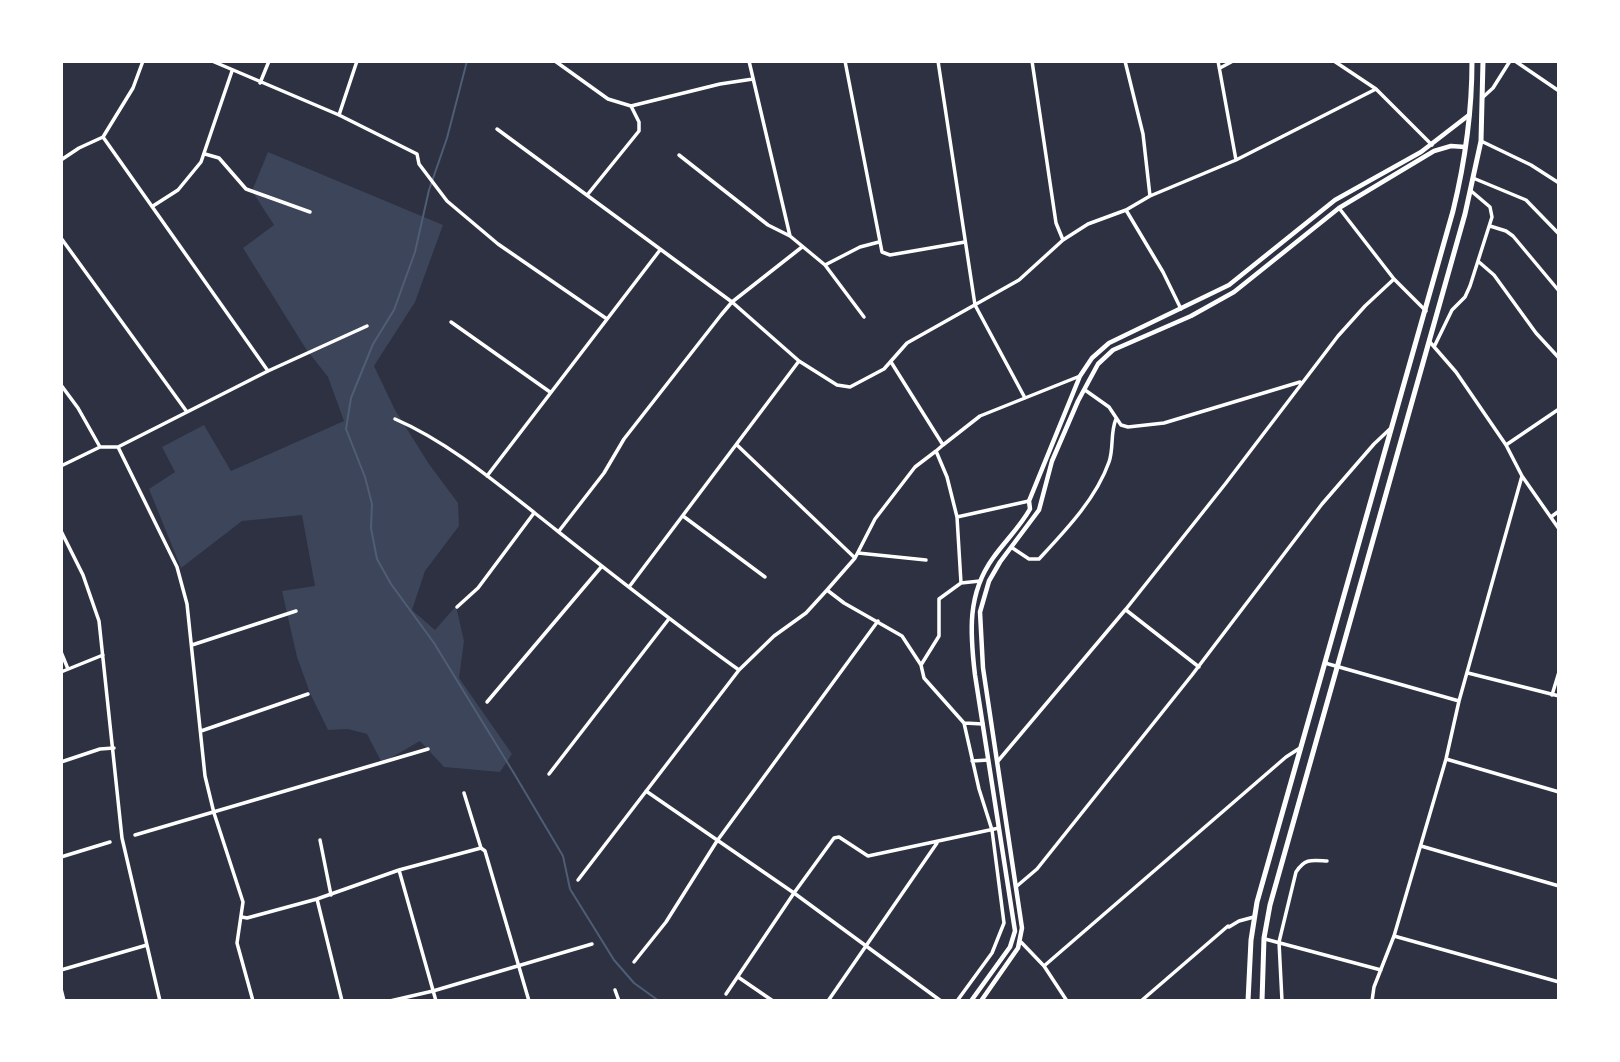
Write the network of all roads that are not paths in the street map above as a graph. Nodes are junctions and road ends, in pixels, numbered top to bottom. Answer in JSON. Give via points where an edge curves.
{"nodes":[{"id":1,"x":142,"y":61,"type":"edge"},
{"id":2,"x":212,"y":61,"type":"edge"},
{"id":3,"x":269,"y":61,"type":"edge"},
{"id":4,"x":357,"y":61,"type":"edge"},
{"id":5,"x":555,"y":61,"type":"edge"},
{"id":6,"x":749,"y":61,"type":"edge"},
{"id":7,"x":845,"y":61,"type":"edge"},
{"id":8,"x":938,"y":61,"type":"edge"},
{"id":9,"x":1032,"y":61,"type":"edge"},
{"id":10,"x":1125,"y":61,"type":"edge"},
{"id":11,"x":1218,"y":61,"type":"edge"},
{"id":12,"x":1233,"y":61,"type":"edge"},
{"id":13,"x":1334,"y":61,"type":"edge"},
{"id":14,"x":1472,"y":61,"type":"edge"},
{"id":15,"x":1483,"y":61,"type":"edge"},
{"id":16,"x":1513,"y":61,"type":"edge"},
{"id":17,"x":1220,"y":68,"type":"junction"},
{"id":18,"x":232,"y":71,"type":"junction"},
{"id":19,"x":753,"y":79,"type":"junction"},
{"id":20,"x":260,"y":83,"type":"junction"},
{"id":21,"x":1376,"y":89,"type":"junction"},
{"id":22,"x":1559,"y":91,"type":"edge"},
{"id":23,"x":1481,"y":99,"type":"junction"},
{"id":24,"x":631,"y":106,"type":"junction"},
{"id":25,"x":339,"y":115,"type":"junction"},
{"id":26,"x":1469,"y":115,"type":"junction"},
{"id":27,"x":497,"y":129,"type":"dead end"},
{"id":28,"x":103,"y":137,"type":"junction"},
{"id":29,"x":1481,"y":141,"type":"junction"},
{"id":30,"x":1432,"y":145,"type":"junction"},
{"id":31,"x":1465,"y":148,"type":"junction"},
{"id":32,"x":205,"y":154,"type":"junction"},
{"id":33,"x":679,"y":155,"type":"dead end"},
{"id":34,"x":61,"y":160,"type":"edge"},
{"id":35,"x":1236,"y":160,"type":"junction"},
{"id":36,"x":1473,"y":178,"type":"junction"},
{"id":37,"x":1559,"y":183,"type":"edge"},
{"id":38,"x":1470,"y":190,"type":"junction"},
{"id":39,"x":587,"y":194,"type":"junction"},
{"id":40,"x":1150,"y":196,"type":"junction"},
{"id":41,"x":153,"y":206,"type":"junction"},
{"id":42,"x":1339,"y":208,"type":"junction"},
{"id":43,"x":1126,"y":210,"type":"junction"},
{"id":44,"x":310,"y":212,"type":"dead end"},
{"id":45,"x":1490,"y":226,"type":"junction"},
{"id":46,"x":1559,"y":234,"type":"edge"},
{"id":47,"x":790,"y":236,"type":"junction"},
{"id":48,"x":61,"y":238,"type":"edge"},
{"id":49,"x":1063,"y":240,"type":"junction"},
{"id":50,"x":879,"y":242,"type":"junction"},
{"id":51,"x":965,"y":242,"type":"junction"},
{"id":52,"x":802,"y":247,"type":"junction"},
{"id":53,"x":660,"y":250,"type":"junction"},
{"id":54,"x":1479,"y":262,"type":"junction"},
{"id":55,"x":825,"y":265,"type":"junction"},
{"id":56,"x":1394,"y":279,"type":"junction"},
{"id":57,"x":1559,"y":291,"type":"edge"},
{"id":58,"x":732,"y":302,"type":"junction"},
{"id":59,"x":975,"y":305,"type":"junction"},
{"id":60,"x":1181,"y":309,"type":"junction"},
{"id":61,"x":1426,"y":311,"type":"junction"},
{"id":62,"x":864,"y":317,"type":"dead end"},
{"id":63,"x":607,"y":319,"type":"junction"},
{"id":64,"x":451,"y":322,"type":"dead end"},
{"id":65,"x":366,"y":326,"type":"dead end"},
{"id":66,"x":1432,"y":343,"type":"junction"},
{"id":67,"x":1559,"y":358,"type":"edge"},
{"id":68,"x":800,"y":360,"type":"junction"},
{"id":69,"x":891,"y":362,"type":"junction"},
{"id":70,"x":268,"y":371,"type":"junction"},
{"id":71,"x":1080,"y":376,"type":"junction"},
{"id":72,"x":1302,"y":382,"type":"junction"},
{"id":73,"x":61,"y":385,"type":"edge"},
{"id":74,"x":1084,"y":389,"type":"junction"},
{"id":75,"x":550,"y":392,"type":"junction"},
{"id":76,"x":1025,"y":398,"type":"junction"},
{"id":77,"x":1559,"y":409,"type":"edge"},
{"id":78,"x":187,"y":413,"type":"junction"},
{"id":79,"x":395,"y":419,"type":"dead end"},
{"id":80,"x":1116,"y":419,"type":"junction"},
{"id":81,"x":1391,"y":428,"type":"junction"},
{"id":82,"x":737,"y":445,"type":"junction"},
{"id":83,"x":1506,"y":445,"type":"junction"},
{"id":84,"x":943,"y":446,"type":"junction"},
{"id":85,"x":100,"y":447,"type":"junction"},
{"id":86,"x":118,"y":447,"type":"junction"},
{"id":87,"x":936,"y":451,"type":"junction"},
{"id":88,"x":61,"y":466,"type":"edge"},
{"id":89,"x":487,"y":476,"type":"junction"},
{"id":90,"x":1521,"y":476,"type":"junction"},
{"id":91,"x":1029,"y":501,"type":"junction"},
{"id":92,"x":1559,"y":511,"type":"edge"},
{"id":93,"x":534,"y":513,"type":"junction"},
{"id":94,"x":683,"y":516,"type":"junction"},
{"id":95,"x":957,"y":517,"type":"junction"},
{"id":96,"x":1551,"y":517,"type":"junction"},
{"id":97,"x":1559,"y":528,"type":"edge"},
{"id":98,"x":61,"y":531,"type":"edge"},
{"id":99,"x":559,"y":532,"type":"junction"},
{"id":100,"x":1011,"y":547,"type":"junction"},
{"id":101,"x":857,"y":556,"type":"junction"},
{"id":102,"x":926,"y":560,"type":"dead end"},
{"id":103,"x":602,"y":566,"type":"junction"},
{"id":104,"x":765,"y":577,"type":"dead end"},
{"id":105,"x":981,"y":581,"type":"junction"},
{"id":106,"x":961,"y":583,"type":"junction"},
{"id":107,"x":629,"y":587,"type":"junction"},
{"id":108,"x":827,"y":590,"type":"junction"},
{"id":109,"x":457,"y":607,"type":"dead end"},
{"id":110,"x":1126,"y":609,"type":"junction"},
{"id":111,"x":296,"y":611,"type":"dead end"},
{"id":112,"x":668,"y":620,"type":"junction"},
{"id":113,"x":878,"y":621,"type":"junction"},
{"id":114,"x":192,"y":645,"type":"junction"},
{"id":115,"x":61,"y":652,"type":"edge"},
{"id":116,"x":103,"y":655,"type":"junction"},
{"id":117,"x":1325,"y":663,"type":"junction"},
{"id":118,"x":921,"y":665,"type":"junction"},
{"id":119,"x":1336,"y":665,"type":"junction"},
{"id":120,"x":1199,"y":667,"type":"junction"},
{"id":121,"x":68,"y":669,"type":"junction"},
{"id":122,"x":739,"y":670,"type":"junction"},
{"id":123,"x":61,"y":672,"type":"edge"},
{"id":124,"x":1559,"y":672,"type":"edge"},
{"id":125,"x":1468,"y":673,"type":"junction"},
{"id":126,"x":308,"y":694,"type":"dead end"},
{"id":127,"x":1552,"y":695,"type":"junction"},
{"id":128,"x":1559,"y":696,"type":"edge"},
{"id":129,"x":1459,"y":701,"type":"junction"},
{"id":130,"x":488,"y":702,"type":"dead end"},
{"id":131,"x":964,"y":723,"type":"junction"},
{"id":132,"x":983,"y":724,"type":"junction"},
{"id":133,"x":200,"y":731,"type":"junction"},
{"id":134,"x":114,"y":748,"type":"junction"},
{"id":135,"x":1300,"y":748,"type":"junction"},
{"id":136,"x":428,"y":749,"type":"dead end"},
{"id":137,"x":1446,"y":759,"type":"junction"},
{"id":138,"x":990,"y":760,"type":"junction"},
{"id":139,"x":972,"y":761,"type":"junction"},
{"id":140,"x":998,"y":761,"type":"junction"},
{"id":141,"x":61,"y":762,"type":"edge"},
{"id":142,"x":549,"y":774,"type":"dead end"},
{"id":143,"x":646,"y":791,"type":"junction"},
{"id":144,"x":1559,"y":792,"type":"edge"},
{"id":145,"x":464,"y":793,"type":"dead end"},
{"id":146,"x":214,"y":813,"type":"junction"},
{"id":147,"x":999,"y":828,"type":"junction"},
{"id":148,"x":992,"y":830,"type":"junction"},
{"id":149,"x":135,"y":835,"type":"dead end"},
{"id":150,"x":320,"y":840,"type":"dead end"},
{"id":151,"x":717,"y":841,"type":"junction"},
{"id":152,"x":938,"y":841,"type":"junction"},
{"id":153,"x":110,"y":842,"type":"dead end"},
{"id":154,"x":1420,"y":846,"type":"junction"},
{"id":155,"x":481,"y":848,"type":"junction"},
{"id":156,"x":61,"y":857,"type":"edge"},
{"id":157,"x":1327,"y":861,"type":"dead end"},
{"id":158,"x":399,"y":870,"type":"junction"},
{"id":159,"x":578,"y":880,"type":"dead end"},
{"id":160,"x":1017,"y":886,"type":"junction"},
{"id":161,"x":1559,"y":886,"type":"edge"},
{"id":162,"x":794,"y":893,"type":"junction"},
{"id":163,"x":331,"y":895,"type":"junction"},
{"id":164,"x":1000,"y":898,"type":"junction"},
{"id":165,"x":1012,"y":898,"type":"junction"},
{"id":166,"x":317,"y":899,"type":"junction"},
{"id":167,"x":242,"y":917,"type":"junction"},
{"id":168,"x":1254,"y":917,"type":"junction"},
{"id":169,"x":1394,"y":936,"type":"junction"},
{"id":170,"x":1264,"y":938,"type":"junction"},
{"id":171,"x":1021,"y":942,"type":"junction"},
{"id":172,"x":1279,"y":942,"type":"junction"},
{"id":173,"x":147,"y":944,"type":"junction"},
{"id":174,"x":592,"y":944,"type":"dead end"},
{"id":175,"x":865,"y":945,"type":"junction"},
{"id":176,"x":634,"y":962,"type":"dead end"},
{"id":177,"x":520,"y":965,"type":"junction"},
{"id":178,"x":1044,"y":967,"type":"junction"},
{"id":179,"x":61,"y":970,"type":"edge"},
{"id":180,"x":1381,"y":970,"type":"junction"},
{"id":181,"x":738,"y":977,"type":"junction"},
{"id":182,"x":1559,"y":982,"type":"edge"},
{"id":183,"x":61,"y":989,"type":"edge"},
{"id":184,"x":615,"y":990,"type":"dead end"},
{"id":185,"x":433,"y":991,"type":"junction"},
{"id":186,"x":726,"y":994,"type":"dead end"},
{"id":187,"x":65,"y":1001,"type":"edge"},
{"id":188,"x":160,"y":1001,"type":"edge"},
{"id":189,"x":253,"y":1001,"type":"edge"},
{"id":190,"x":342,"y":1001,"type":"edge"},
{"id":191,"x":390,"y":1001,"type":"edge"},
{"id":192,"x":436,"y":1001,"type":"edge"},
{"id":193,"x":529,"y":1001,"type":"edge"},
{"id":194,"x":619,"y":1001,"type":"edge"},
{"id":195,"x":773,"y":1001,"type":"edge"},
{"id":196,"x":828,"y":1001,"type":"edge"},
{"id":197,"x":942,"y":1001,"type":"edge"},
{"id":198,"x":957,"y":1001,"type":"edge"},
{"id":199,"x":971,"y":1001,"type":"edge"},
{"id":200,"x":981,"y":1001,"type":"edge"},
{"id":201,"x":1068,"y":1001,"type":"edge"},
{"id":202,"x":1141,"y":1001,"type":"edge"},
{"id":203,"x":1248,"y":1001,"type":"edge"},
{"id":204,"x":1262,"y":1001,"type":"edge"},
{"id":205,"x":1282,"y":1001,"type":"edge"},
{"id":206,"x":1372,"y":1001,"type":"edge"}],
"edges":[{"from":1,"to":28,"type":"street","via":[[133,88]]},
{"from":2,"to":18,"type":"street"},
{"from":3,"to":20,"type":"street"},
{"from":4,"to":25,"type":"street"},
{"from":5,"to":24,"type":"street","via":[[608,99]]},
{"from":6,"to":19,"type":"street"},
{"from":7,"to":50,"type":"street"},
{"from":8,"to":51,"type":"street"},
{"from":9,"to":49,"type":"street","via":[[1056,223]]},
{"from":10,"to":40,"type":"street","via":[[1143,134]]},
{"from":11,"to":17,"type":"street"},
{"from":12,"to":17,"type":"street"},
{"from":13,"to":21,"type":"street"},
{"from":14,"to":26,"type":"main road"},
{"from":15,"to":23,"type":"main road"},
{"from":16,"to":22,"type":"street"},
{"from":16,"to":23,"type":"street"},
{"from":17,"to":35,"type":"street"},
{"from":18,"to":20,"type":"street"},
{"from":18,"to":32,"type":"street"},
{"from":19,"to":24,"type":"street"},
{"from":19,"to":47,"type":"street"},
{"from":20,"to":25,"type":"street"},
{"from":21,"to":30,"type":"street"},
{"from":21,"to":35,"type":"street"},
{"from":23,"to":29,"type":"main road"},
{"from":24,"to":39,"type":"street","via":[[639,131]]},
{"from":25,"to":63,"type":"street","via":[[417,154],[419,164],[447,201],[498,244]]},
{"from":26,"to":30,"type":"main road"},
{"from":26,"to":31,"type":"main road"},
{"from":27,"to":39,"type":"street"},
{"from":28,"to":34,"type":"street"},
{"from":28,"to":41,"type":"street"},
{"from":29,"to":36,"type":"main road"},
{"from":29,"to":37,"type":"street"},
{"from":30,"to":60,"type":"main road","via":[[1335,200],[1229,285]]},
{"from":31,"to":42,"type":"main road","via":[[1434,151]]},
{"from":31,"to":61,"type":"main road"},
{"from":32,"to":41,"type":"street","via":[[178,190]]},
{"from":32,"to":44,"type":"street","via":[[219,158],[246,189]]},
{"from":33,"to":47,"type":"street","via":[[768,225]]},
{"from":35,"to":40,"type":"street"},
{"from":36,"to":38,"type":"main road"},
{"from":36,"to":46,"type":"street","via":[[1526,200]]},
{"from":38,"to":45,"type":"street","via":[[1490,207]]},
{"from":38,"to":66,"type":"main road"},
{"from":39,"to":53,"type":"street"},
{"from":40,"to":43,"type":"street"},
{"from":41,"to":70,"type":"street"},
{"from":42,"to":56,"type":"street"},
{"from":42,"to":74,"type":"main road","via":[[1234,292],[1105,356]]},
{"from":43,"to":49,"type":"street","via":[[1088,224]]},
{"from":43,"to":60,"type":"street"},
{"from":45,"to":54,"type":"street"},
{"from":45,"to":57,"type":"street","via":[[1513,236]]},
{"from":47,"to":52,"type":"street"},
{"from":48,"to":78,"type":"street"},
{"from":49,"to":59,"type":"street","via":[[1019,280]]},
{"from":50,"to":51,"type":"street","via":[[890,255]]},
{"from":50,"to":55,"type":"street"},
{"from":51,"to":59,"type":"street"},
{"from":52,"to":55,"type":"street"},
{"from":52,"to":58,"type":"street"},
{"from":53,"to":58,"type":"street"},
{"from":53,"to":63,"type":"street"},
{"from":54,"to":66,"type":"street","via":[[1465,297]]},
{"from":54,"to":67,"type":"street"},
{"from":55,"to":62,"type":"street"},
{"from":56,"to":61,"type":"street"},
{"from":56,"to":72,"type":"street","via":[[1365,306]]},
{"from":58,"to":68,"type":"street"},
{"from":58,"to":99,"type":"street","via":[[624,439]]},
{"from":59,"to":69,"type":"street","via":[[907,343]]},
{"from":59,"to":76,"type":"street"},
{"from":60,"to":71,"type":"main road","via":[[1109,343]]},
{"from":61,"to":81,"type":"main road"},
{"from":63,"to":75,"type":"street"},
{"from":64,"to":75,"type":"street"},
{"from":65,"to":70,"type":"street"},
{"from":66,"to":83,"type":"street"},
{"from":66,"to":119,"type":"main road"},
{"from":68,"to":69,"type":"street","via":[[837,385],[850,387]]},
{"from":68,"to":82,"type":"street"},
{"from":69,"to":84,"type":"street"},
{"from":70,"to":78,"type":"street"},
{"from":71,"to":76,"type":"street"},
{"from":71,"to":91,"type":"main road"},
{"from":72,"to":80,"type":"street","via":[[1164,423],[1128,426]]},
{"from":72,"to":110,"type":"street"},
{"from":73,"to":85,"type":"street"},
{"from":74,"to":80,"type":"street","via":[[1109,407]]},
{"from":74,"to":100,"type":"main road","via":[[1052,461],[1039,510]]},
{"from":75,"to":89,"type":"street"},
{"from":76,"to":84,"type":"street","via":[[980,416]]},
{"from":77,"to":83,"type":"street"},
{"from":78,"to":86,"type":"street"},
{"from":79,"to":89,"type":"street"},
{"from":80,"to":100,"type":"street","via":[[1109,462],[1070,525],[1039,559],[1029,559]]},
{"from":81,"to":117,"type":"main road"},
{"from":81,"to":120,"type":"street","via":[[1322,504]]},
{"from":82,"to":94,"type":"street"},
{"from":82,"to":101,"type":"street"},
{"from":83,"to":90,"type":"street"},
{"from":84,"to":87,"type":"street"},
{"from":85,"to":86,"type":"street"},
{"from":85,"to":88,"type":"street"},
{"from":86,"to":114,"type":"street","via":[[177,567]]},
{"from":87,"to":95,"type":"street"},
{"from":87,"to":101,"type":"street","via":[[915,467],[887,503]]},
{"from":89,"to":93,"type":"street"},
{"from":90,"to":96,"type":"street"},
{"from":90,"to":125,"type":"street"},
{"from":91,"to":95,"type":"street"},
{"from":91,"to":105,"type":"main road","via":[[1030,509]]},
{"from":92,"to":96,"type":"street"},
{"from":93,"to":99,"type":"street"},
{"from":93,"to":109,"type":"street","via":[[478,588]]},
{"from":94,"to":104,"type":"street"},
{"from":94,"to":107,"type":"street"},
{"from":95,"to":106,"type":"street"},
{"from":96,"to":97,"type":"street"},
{"from":98,"to":116,"type":"street","via":[[99,621]]},
{"from":99,"to":103,"type":"street"},
{"from":100,"to":140,"type":"main road","via":[[989,581],[980,612],[983,668]]},
{"from":101,"to":102,"type":"street"},
{"from":101,"to":108,"type":"street"},
{"from":103,"to":107,"type":"street"},
{"from":103,"to":130,"type":"street"},
{"from":105,"to":106,"type":"street"},
{"from":105,"to":132,"type":"main road","via":[[971,610],[970,632]]},
{"from":106,"to":118,"type":"street","via":[[939,599],[939,636]]},
{"from":107,"to":112,"type":"street"},
{"from":108,"to":113,"type":"street"},
{"from":108,"to":122,"type":"street"},
{"from":110,"to":120,"type":"street"},
{"from":110,"to":140,"type":"street"},
{"from":111,"to":114,"type":"street"},
{"from":112,"to":122,"type":"street"},
{"from":112,"to":142,"type":"street"},
{"from":113,"to":118,"type":"street","via":[[906,639]]},
{"from":113,"to":151,"type":"street"},
{"from":114,"to":133,"type":"street"},
{"from":115,"to":121,"type":"street"},
{"from":116,"to":121,"type":"street"},
{"from":116,"to":134,"type":"street"},
{"from":117,"to":119,"type":"street"},
{"from":117,"to":135,"type":"main road"},
{"from":118,"to":131,"type":"street","via":[[924,678]]},
{"from":119,"to":129,"type":"street"},
{"from":119,"to":170,"type":"main road"},
{"from":120,"to":160,"type":"street","via":[[1037,869]]},
{"from":121,"to":123,"type":"street"},
{"from":122,"to":143,"type":"street"},
{"from":124,"to":127,"type":"street"},
{"from":125,"to":127,"type":"street"},
{"from":125,"to":129,"type":"street"},
{"from":126,"to":133,"type":"street"},
{"from":127,"to":128,"type":"street"},
{"from":129,"to":137,"type":"street"},
{"from":131,"to":132,"type":"street"},
{"from":131,"to":139,"type":"street"},
{"from":132,"to":138,"type":"main road"},
{"from":133,"to":146,"type":"street"},
{"from":134,"to":141,"type":"street"},
{"from":134,"to":173,"type":"street","via":[[122,838]]},
{"from":135,"to":168,"type":"main road"},
{"from":135,"to":178,"type":"street"},
{"from":136,"to":146,"type":"street"},
{"from":137,"to":144,"type":"street"},
{"from":137,"to":154,"type":"street"},
{"from":138,"to":139,"type":"street"},
{"from":138,"to":147,"type":"main road"},
{"from":139,"to":148,"type":"street"},
{"from":140,"to":160,"type":"main road"},
{"from":143,"to":151,"type":"street"},
{"from":143,"to":159,"type":"street"},
{"from":145,"to":155,"type":"street"},
{"from":146,"to":149,"type":"street"},
{"from":146,"to":167,"type":"street","via":[[238,882]]},
{"from":147,"to":148,"type":"street"},
{"from":147,"to":165,"type":"main road"},
{"from":148,"to":152,"type":"street"},
{"from":148,"to":164,"type":"street"},
{"from":150,"to":163,"type":"street"},
{"from":151,"to":162,"type":"street"},
{"from":151,"to":176,"type":"street","via":[[666,922]]},
{"from":152,"to":162,"type":"street","via":[[868,856],[834,838]]},
{"from":152,"to":175,"type":"street"},
{"from":153,"to":156,"type":"street"},
{"from":154,"to":161,"type":"street"},
{"from":154,"to":169,"type":"street"},
{"from":155,"to":158,"type":"street"},
{"from":155,"to":177,"type":"street"},
{"from":157,"to":172,"type":"street","via":[[1308,860],[1296,872]]},
{"from":158,"to":163,"type":"street"},
{"from":158,"to":185,"type":"street"},
{"from":160,"to":171,"type":"main road"},
{"from":162,"to":175,"type":"street"},
{"from":162,"to":181,"type":"street"},
{"from":163,"to":166,"type":"street"},
{"from":164,"to":165,"type":"street"},
{"from":164,"to":198,"type":"street","via":[[1001,935]]},
{"from":165,"to":199,"type":"main road","via":[[1014,938]]},
{"from":166,"to":167,"type":"street"},
{"from":166,"to":190,"type":"street"},
{"from":167,"to":189,"type":"street","via":[[237,943]]},
{"from":168,"to":202,"type":"street","via":[[1228,926]]},
{"from":168,"to":203,"type":"main road"},
{"from":169,"to":180,"type":"street"},
{"from":169,"to":182,"type":"street"},
{"from":170,"to":172,"type":"street"},
{"from":170,"to":204,"type":"main road"},
{"from":171,"to":178,"type":"street"},
{"from":171,"to":200,"type":"main road"},
{"from":172,"to":180,"type":"street"},
{"from":172,"to":205,"type":"street"},
{"from":173,"to":179,"type":"street"},
{"from":173,"to":188,"type":"street"},
{"from":174,"to":177,"type":"street"},
{"from":175,"to":196,"type":"street"},
{"from":175,"to":197,"type":"street"},
{"from":177,"to":185,"type":"street"},
{"from":177,"to":193,"type":"street"},
{"from":178,"to":201,"type":"street"},
{"from":180,"to":206,"type":"street"},
{"from":181,"to":186,"type":"street"},
{"from":181,"to":195,"type":"street"},
{"from":183,"to":187,"type":"street"},
{"from":184,"to":194,"type":"street"},
{"from":185,"to":191,"type":"street"},
{"from":185,"to":192,"type":"street"}]}
